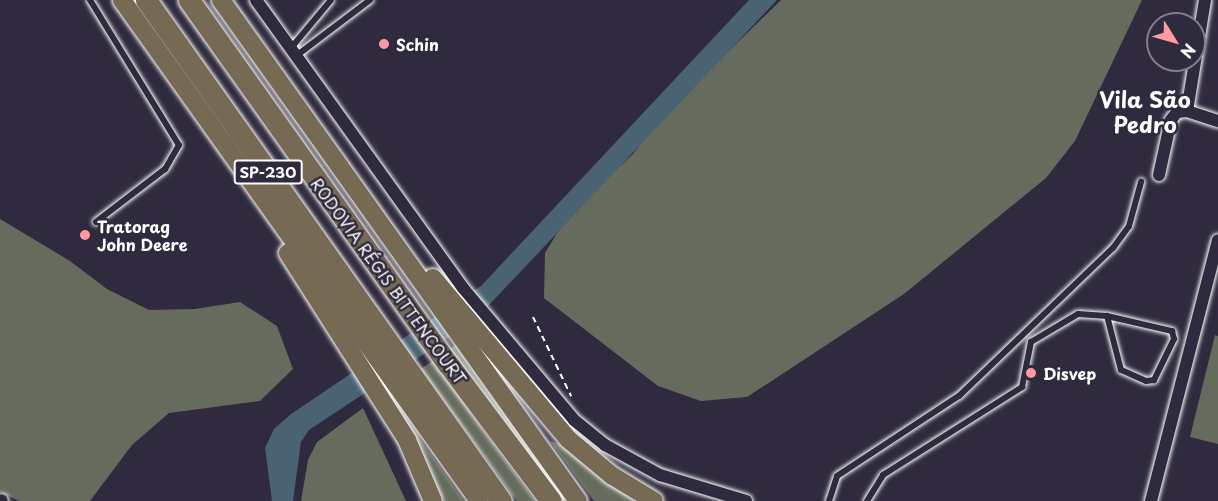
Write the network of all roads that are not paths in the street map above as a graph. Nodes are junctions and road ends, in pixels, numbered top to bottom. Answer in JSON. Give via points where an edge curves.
{"nodes":[{"id":1,"x":90,"y":0,"type":"edge"},
{"id":2,"x":122,"y":0,"type":"edge"},
{"id":3,"x":146,"y":0,"type":"edge"},
{"id":4,"x":189,"y":0,"type":"edge"},
{"id":5,"x":221,"y":0,"type":"edge"},
{"id":6,"x":256,"y":0,"type":"edge"},
{"id":7,"x":331,"y":0,"type":"edge"},
{"id":8,"x":370,"y":0,"type":"edge"},
{"id":9,"x":1205,"y":0,"type":"edge"},
{"id":10,"x":293,"y":52,"type":"junction"},
{"id":11,"x":1187,"y":111,"type":"junction"},
{"id":12,"x":1218,"y":121,"type":"edge"},
{"id":13,"x":217,"y":135,"type":"junction"},
{"id":14,"x":1159,"y":175,"type":"dead end"},
{"id":15,"x":1141,"y":182,"type":"dead end"},
{"id":16,"x":96,"y":222,"type":"dead end"},
{"id":17,"x":1218,"y":240,"type":"edge"},
{"id":18,"x":1214,"y":272,"type":"edge"},
{"id":19,"x":452,"y":298,"type":"junction"},
{"id":20,"x":1107,"y":316,"type":"junction"},
{"id":21,"x":483,"y":338,"type":"junction"},
{"id":22,"x":382,"y":350,"type":"junction"},
{"id":23,"x":413,"y":392,"type":"junction"},
{"id":24,"x":433,"y":501,"type":"edge"},
{"id":25,"x":479,"y":501,"type":"edge"},
{"id":26,"x":501,"y":501,"type":"edge"},
{"id":27,"x":551,"y":501,"type":"edge"},
{"id":28,"x":578,"y":501,"type":"edge"},
{"id":29,"x":654,"y":501,"type":"edge"},
{"id":30,"x":746,"y":501,"type":"edge"},
{"id":31,"x":829,"y":501,"type":"edge"},
{"id":32,"x":867,"y":501,"type":"edge"},
{"id":33,"x":1151,"y":501,"type":"edge"}],
"edges":[{"from":1,"to":16,"type":"lane","via":[[180,145],[165,169]]},
{"from":2,"to":13,"type":"main road"},
{"from":3,"to":22,"type":"highway","name":"RODOVIA RÉGIS BITTENCOURT","number":"SP-230"},
{"from":4,"to":27,"type":"highway","name":"RODOVIA RÉGIS BITTENCOURT","number":"SP-230","via":[[448,364]]},
{"from":5,"to":19,"type":"main road","via":[[315,129]]},
{"from":6,"to":10,"type":"street"},
{"from":7,"to":10,"type":"lane"},
{"from":8,"to":10,"type":"lane"},
{"from":9,"to":11,"type":"street"},
{"from":10,"to":19,"type":"street"},
{"from":11,"to":12,"type":"street"},
{"from":11,"to":14,"type":"street","via":[[1177,112],[1171,120]]},
{"from":13,"to":22,"type":"main road"},
{"from":13,"to":24,"type":"main road","via":[[407,440]]},
{"from":15,"to":31,"type":"lane","via":[[1129,226],[1113,248],[959,396],[837,476]]},
{"from":17,"to":18,"type":"street"},
{"from":18,"to":33,"type":"street"},
{"from":19,"to":21,"type":"main road"},
{"from":20,"to":20,"type":"lane","via":[[1174,333],[1154,380],[1146,381],[1121,370]]},
{"from":20,"to":32,"type":"lane","via":[[1082,313],[1034,339],[1027,348],[1027,378],[1022,387],[883,475]]},
{"from":21,"to":28,"type":"main road"},
{"from":21,"to":29,"type":"main road","via":[[568,439],[611,475]]},
{"from":21,"to":30,"type":"street","via":[[605,445],[660,475]]},
{"from":22,"to":23,"type":"highway","name":"RODOVIA RÉGIS BITTENCOURT","number":"SP-230"},
{"from":23,"to":25,"type":"main road"},
{"from":23,"to":26,"type":"highway","name":"RODOVIA RÉGIS BITTENCOURT","number":"SP-230"}]}
